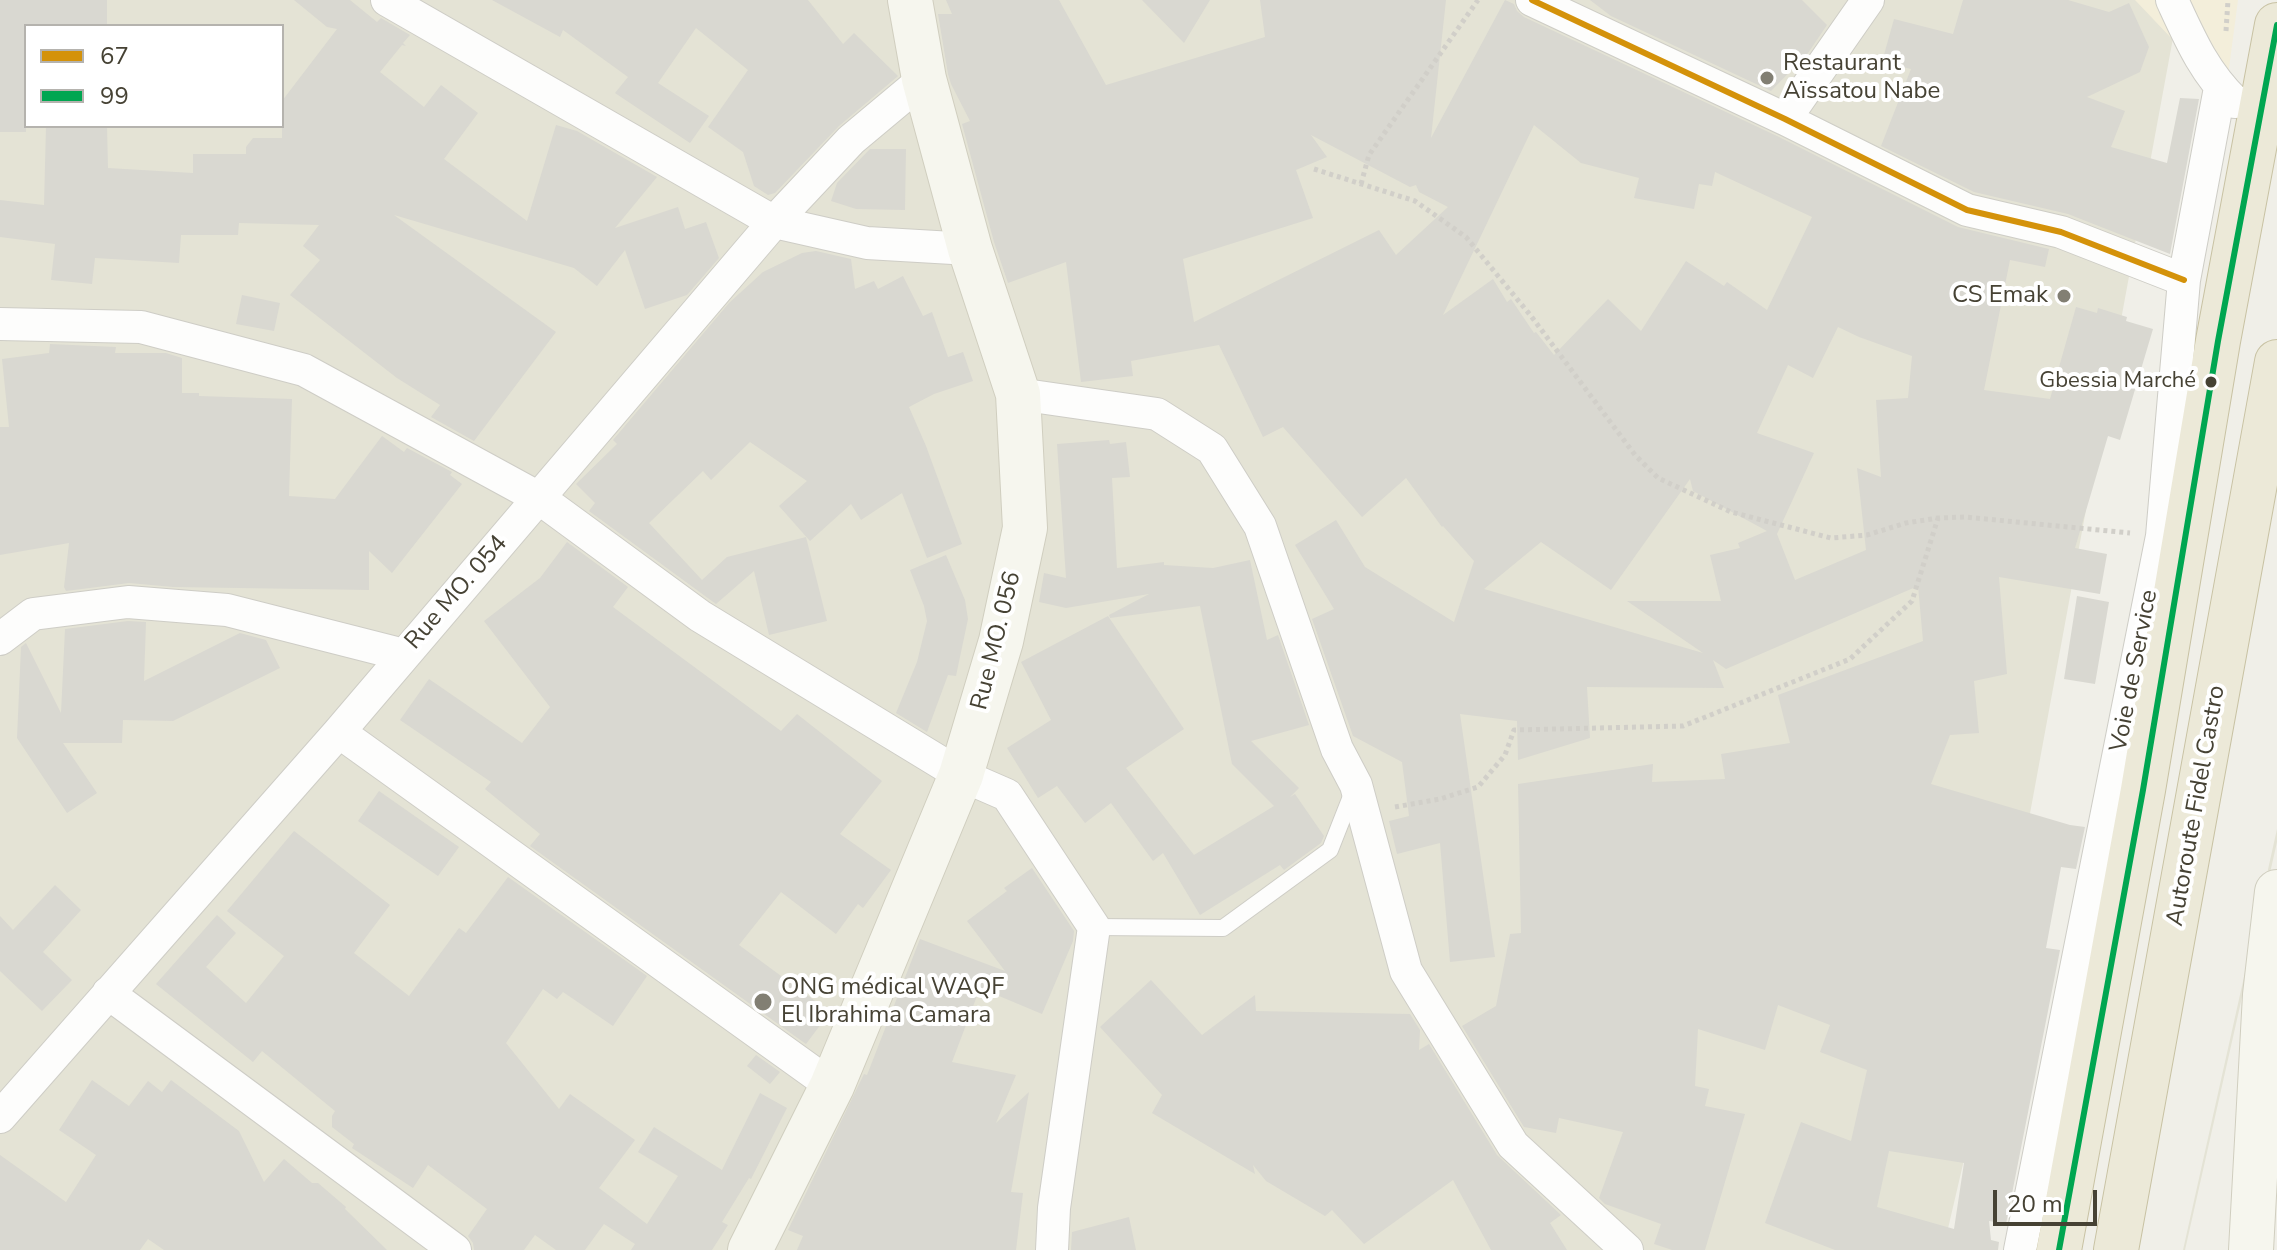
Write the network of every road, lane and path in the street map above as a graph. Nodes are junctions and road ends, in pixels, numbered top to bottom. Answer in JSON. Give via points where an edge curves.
{"nodes":[{"id":1,"x":387,"y":0,"type":"edge"},
{"id":2,"x":910,"y":0,"type":"edge"},
{"id":3,"x":1478,"y":0,"type":"edge"},
{"id":4,"x":1532,"y":0,"type":"edge"},
{"id":5,"x":1868,"y":0,"type":"edge"},
{"id":6,"x":2172,"y":0,"type":"edge"},
{"id":7,"x":2228,"y":0,"type":"edge"},
{"id":8,"x":2277,"y":25,"type":"edge"},
{"id":9,"x":2225,"y":36,"type":"dead end"},
{"id":10,"x":924,"y":79,"type":"junction"},
{"id":11,"x":2220,"y":88,"type":"junction"},
{"id":12,"x":1785,"y":119,"type":"junction"},
{"id":13,"x":2258,"y":126,"type":"junction"},
{"id":14,"x":1314,"y":169,"type":"dead end"},
{"id":15,"x":1361,"y":184,"type":"junction"},
{"id":16,"x":774,"y":222,"type":"junction"},
{"id":17,"x":970,"y":249,"type":"junction"},
{"id":18,"x":2184,"y":280,"type":"junction"},
{"id":19,"x":0,"y":324,"type":"edge"},
{"id":20,"x":2277,"y":362,"type":"edge"},
{"id":21,"x":1018,"y":394,"type":"junction"},
{"id":22,"x":539,"y":498,"type":"junction"},
{"id":23,"x":1938,"y":518,"type":"junction"},
{"id":24,"x":2162,"y":536,"type":"junction"},
{"id":25,"x":0,"y":639,"type":"edge"},
{"id":26,"x":404,"y":655,"type":"junction"},
{"id":27,"x":339,"y":732,"type":"junction"},
{"id":28,"x":961,"y":775,"type":"junction"},
{"id":29,"x":1359,"y":799,"type":"junction"},
{"id":30,"x":2277,"y":892,"type":"edge"},
{"id":31,"x":1094,"y":927,"type":"junction"},
{"id":32,"x":108,"y":993,"type":"junction"},
{"id":33,"x":832,"y":1086,"type":"junction"},
{"id":34,"x":0,"y":1117,"type":"edge"},
{"id":35,"x":455,"y":1250,"type":"edge"},
{"id":36,"x":750,"y":1250,"type":"edge"},
{"id":37,"x":1052,"y":1250,"type":"edge"},
{"id":38,"x":1627,"y":1250,"type":"edge"},
{"id":39,"x":2020,"y":1250,"type":"edge"},
{"id":40,"x":2059,"y":1250,"type":"edge"},
{"id":41,"x":2116,"y":1250,"type":"edge"},
{"id":42,"x":2251,"y":1250,"type":"edge"}],
"edges":[{"from":1,"to":16,"type":"street"},
{"from":2,"to":10,"type":"street","name":"Rue MO. 056"},
{"from":3,"to":15,"type":"path","via":[[1369,155]]},
{"from":4,"to":12,"type":"street"},
{"from":5,"to":12,"type":"street"},
{"from":6,"to":11,"type":"street","via":[[2195,51]]},
{"from":7,"to":9,"type":"path"},
{"from":8,"to":13,"type":"highway"},
{"from":10,"to":16,"type":"street","name":"Rue MO. 054","via":[[851,140]]},
{"from":10,"to":17,"type":"street","name":"Rue MO. 056"},
{"from":11,"to":13,"type":"street"},
{"from":11,"to":18,"type":"street","name":"Voie de Service"},
{"from":12,"to":18,"type":"street","via":[[1967,210],[2061,232]]},
{"from":13,"to":40,"type":"highway"},
{"from":14,"to":15,"type":"path"},
{"from":15,"to":23,"type":"path","via":[[1415,201],[1466,237],[1658,478],[1731,512],[1831,538]]},
{"from":16,"to":17,"type":"street","via":[[867,243]]},
{"from":16,"to":22,"type":"street","name":"Rue MO. 054"},
{"from":17,"to":21,"type":"street","name":"Rue MO. 056"},
{"from":18,"to":24,"type":"street","name":"Voie de Service"},
{"from":19,"to":22,"type":"street","via":[[141,327],[304,370]]},
{"from":20,"to":41,"type":"highway","name":"Autoroute Fidel Castro"},
{"from":21,"to":28,"type":"street","name":"Rue MO. 056","via":[[1025,528],[1001,641]]},
{"from":21,"to":29,"type":"street","via":[[1157,414],[1212,449],[1260,526]]},
{"from":22,"to":26,"type":"street","name":"Rue MO. 054"},
{"from":22,"to":28,"type":"street","via":[[700,616]]},
{"from":23,"to":24,"type":"path"},
{"from":23,"to":29,"type":"path","via":[[1912,601],[1850,659],[1683,726],[1514,730],[1505,755],[1478,787],[1440,799]]},
{"from":24,"to":39,"type":"street","name":"Voie de Service"},
{"from":25,"to":26,"type":"street","via":[[33,614],[128,602],[227,610]]},
{"from":26,"to":27,"type":"street","name":"Rue MO. 054"},
{"from":27,"to":32,"type":"street","name":"Rue MO. 054"},
{"from":27,"to":33,"type":"street"},
{"from":28,"to":31,"type":"street","via":[[1007,795]]},
{"from":28,"to":33,"type":"street","name":"Rue MO. 056"},
{"from":29,"to":31,"type":"lane","via":[[1330,850],[1223,928]]},
{"from":29,"to":38,"type":"street","via":[[1406,971],[1513,1145]]},
{"from":30,"to":42,"type":"street","via":[[2265,995]]},
{"from":31,"to":37,"type":"street"},
{"from":32,"to":34,"type":"street","name":"Rue MO. 054"},
{"from":32,"to":35,"type":"street"},
{"from":33,"to":36,"type":"street","name":"Rue MO. 056"}]}
